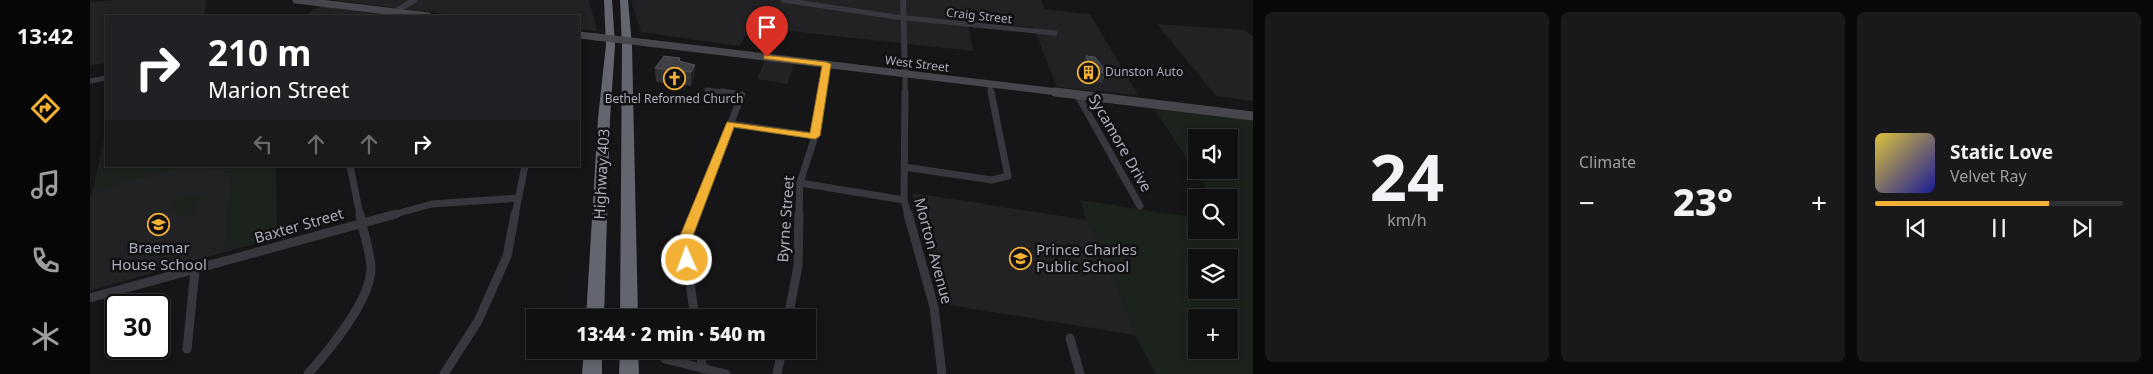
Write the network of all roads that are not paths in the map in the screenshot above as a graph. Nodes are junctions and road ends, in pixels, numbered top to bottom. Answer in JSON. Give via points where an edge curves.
{"nodes":[{"id":1,"x":296,"y":0,"type":"edge"},
{"id":2,"x":414,"y":0,"type":"edge"},
{"id":3,"x":608,"y":0,"type":"edge"},
{"id":4,"x":624,"y":0,"type":"edge"},
{"id":5,"x":783,"y":0,"type":"edge"},
{"id":6,"x":903,"y":0,"type":"edge"},
{"id":7,"x":392,"y":14,"type":"edge"},
{"id":8,"x":410,"y":15,"type":"edge"},
{"id":9,"x":904,"y":18,"type":"junction"},
{"id":10,"x":1055,"y":34,"type":"dead end"},
{"id":11,"x":580,"y":35,"type":"edge"},
{"id":12,"x":826,"y":64,"type":"junction"},
{"id":13,"x":905,"y":74,"type":"junction"},
{"id":14,"x":105,"y":78,"type":"edge"},
{"id":15,"x":90,"y":81,"type":"edge"},
{"id":16,"x":989,"y":84,"type":"junction"},
{"id":17,"x":707,"y":90,"type":"dead end"},
{"id":18,"x":1077,"y":94,"type":"junction"},
{"id":19,"x":1253,"y":116,"type":"edge"},
{"id":20,"x":730,"y":124,"type":"junction"},
{"id":21,"x":815,"y":136,"type":"junction"},
{"id":22,"x":350,"y":167,"type":"edge"},
{"id":23,"x":525,"y":167,"type":"edge"},
{"id":24,"x":904,"y":167,"type":"junction"},
{"id":25,"x":800,"y":184,"type":"junction"},
{"id":26,"x":519,"y":198,"type":"junction"},
{"id":27,"x":904,"y":200,"type":"junction"},
{"id":28,"x":1140,"y":206,"type":"dead end"},
{"id":29,"x":361,"y":222,"type":"junction"},
{"id":30,"x":195,"y":270,"type":"junction"},
{"id":31,"x":90,"y":298,"type":"edge"},
{"id":32,"x":595,"y":309,"type":"edge"},
{"id":33,"x":629,"y":309,"type":"edge"},
{"id":34,"x":694,"y":309,"type":"edge"},
{"id":35,"x":790,"y":309,"type":"edge"},
{"id":36,"x":1070,"y":338,"type":"dead end"},
{"id":37,"x":187,"y":349,"type":"dead end"},
{"id":38,"x":593,"y":359,"type":"edge"},
{"id":39,"x":629,"y":359,"type":"edge"},
{"id":40,"x":664,"y":359,"type":"dead end"},
{"id":41,"x":702,"y":359,"type":"edge"},
{"id":42,"x":780,"y":359,"type":"edge"},
{"id":43,"x":703,"y":368,"type":"junction"},
{"id":44,"x":308,"y":374,"type":"edge"},
{"id":45,"x":444,"y":374,"type":"edge"},
{"id":46,"x":592,"y":374,"type":"edge"},
{"id":47,"x":630,"y":374,"type":"edge"},
{"id":48,"x":726,"y":374,"type":"edge"},
{"id":49,"x":777,"y":374,"type":"edge"},
{"id":50,"x":942,"y":374,"type":"edge"},
{"id":51,"x":1080,"y":374,"type":"edge"}],
"edges":[{"from":1,"to":7,"type":"main road"},
{"from":2,"to":7,"type":"street"},
{"from":3,"to":32,"type":"highway","name":"Highway 403","via":[[611,43],[604,117]]},
{"from":4,"to":33,"type":"highway","name":"Highway 403"},
{"from":5,"to":9,"type":"street","name":"Craig Street"},
{"from":6,"to":9,"type":"street"},
{"from":7,"to":8,"type":"main road"},
{"from":9,"to":10,"type":"street","name":"Craig Street"},
{"from":9,"to":13,"type":"street"},
{"from":11,"to":12,"type":"main road","name":"West Street","bridge":true},
{"from":12,"to":13,"type":"main road","name":"West Street"},
{"from":12,"to":21,"type":"street","name":"Byrne Street"},
{"from":13,"to":16,"type":"main road","name":"West Street"},
{"from":13,"to":24,"type":"street","name":"Morton Avenue"},
{"from":14,"to":15,"type":"street"},
{"from":16,"to":18,"type":"main road","name":"West Street"},
{"from":16,"to":24,"type":"street","via":[[1008,176],[992,180]]},
{"from":17,"to":20,"type":"street","via":[[742,95]]},
{"from":18,"to":19,"type":"main road","name":"West Street"},
{"from":18,"to":28,"type":"street","name":"Sycamore Drive"},
{"from":20,"to":21,"type":"street"},
{"from":20,"to":34,"type":"street","via":[[684,241]]},
{"from":21,"to":25,"type":"street","name":"Byrne Street"},
{"from":22,"to":29,"type":"street"},
{"from":23,"to":26,"type":"street"},
{"from":24,"to":27,"type":"street","name":"Morton Avenue"},
{"from":25,"to":27,"type":"street"},
{"from":25,"to":35,"type":"street","name":"Byrne Street","via":[[798,266]]},
{"from":26,"to":29,"type":"street","name":"Baxter Street","via":[[432,204]]},
{"from":26,"to":45,"type":"street","via":[[507,256],[478,321]]},
{"from":27,"to":50,"type":"street","name":"Morton Avenue","via":[[934,307]]},
{"from":29,"to":30,"type":"street","name":"Baxter Street"},
{"from":29,"to":44,"type":"street","via":[[371,270],[362,298],[335,343]]},
{"from":30,"to":31,"type":"street","name":"Baxter Street"},
{"from":30,"to":37,"type":"street"},
{"from":36,"to":51,"type":"street"},
{"from":38,"to":46,"type":"highway"},
{"from":39,"to":47,"type":"highway"},
{"from":40,"to":43,"type":"street"},
{"from":41,"to":43,"type":"street"},
{"from":42,"to":49,"type":"street"},
{"from":43,"to":48,"type":"street"}]}
